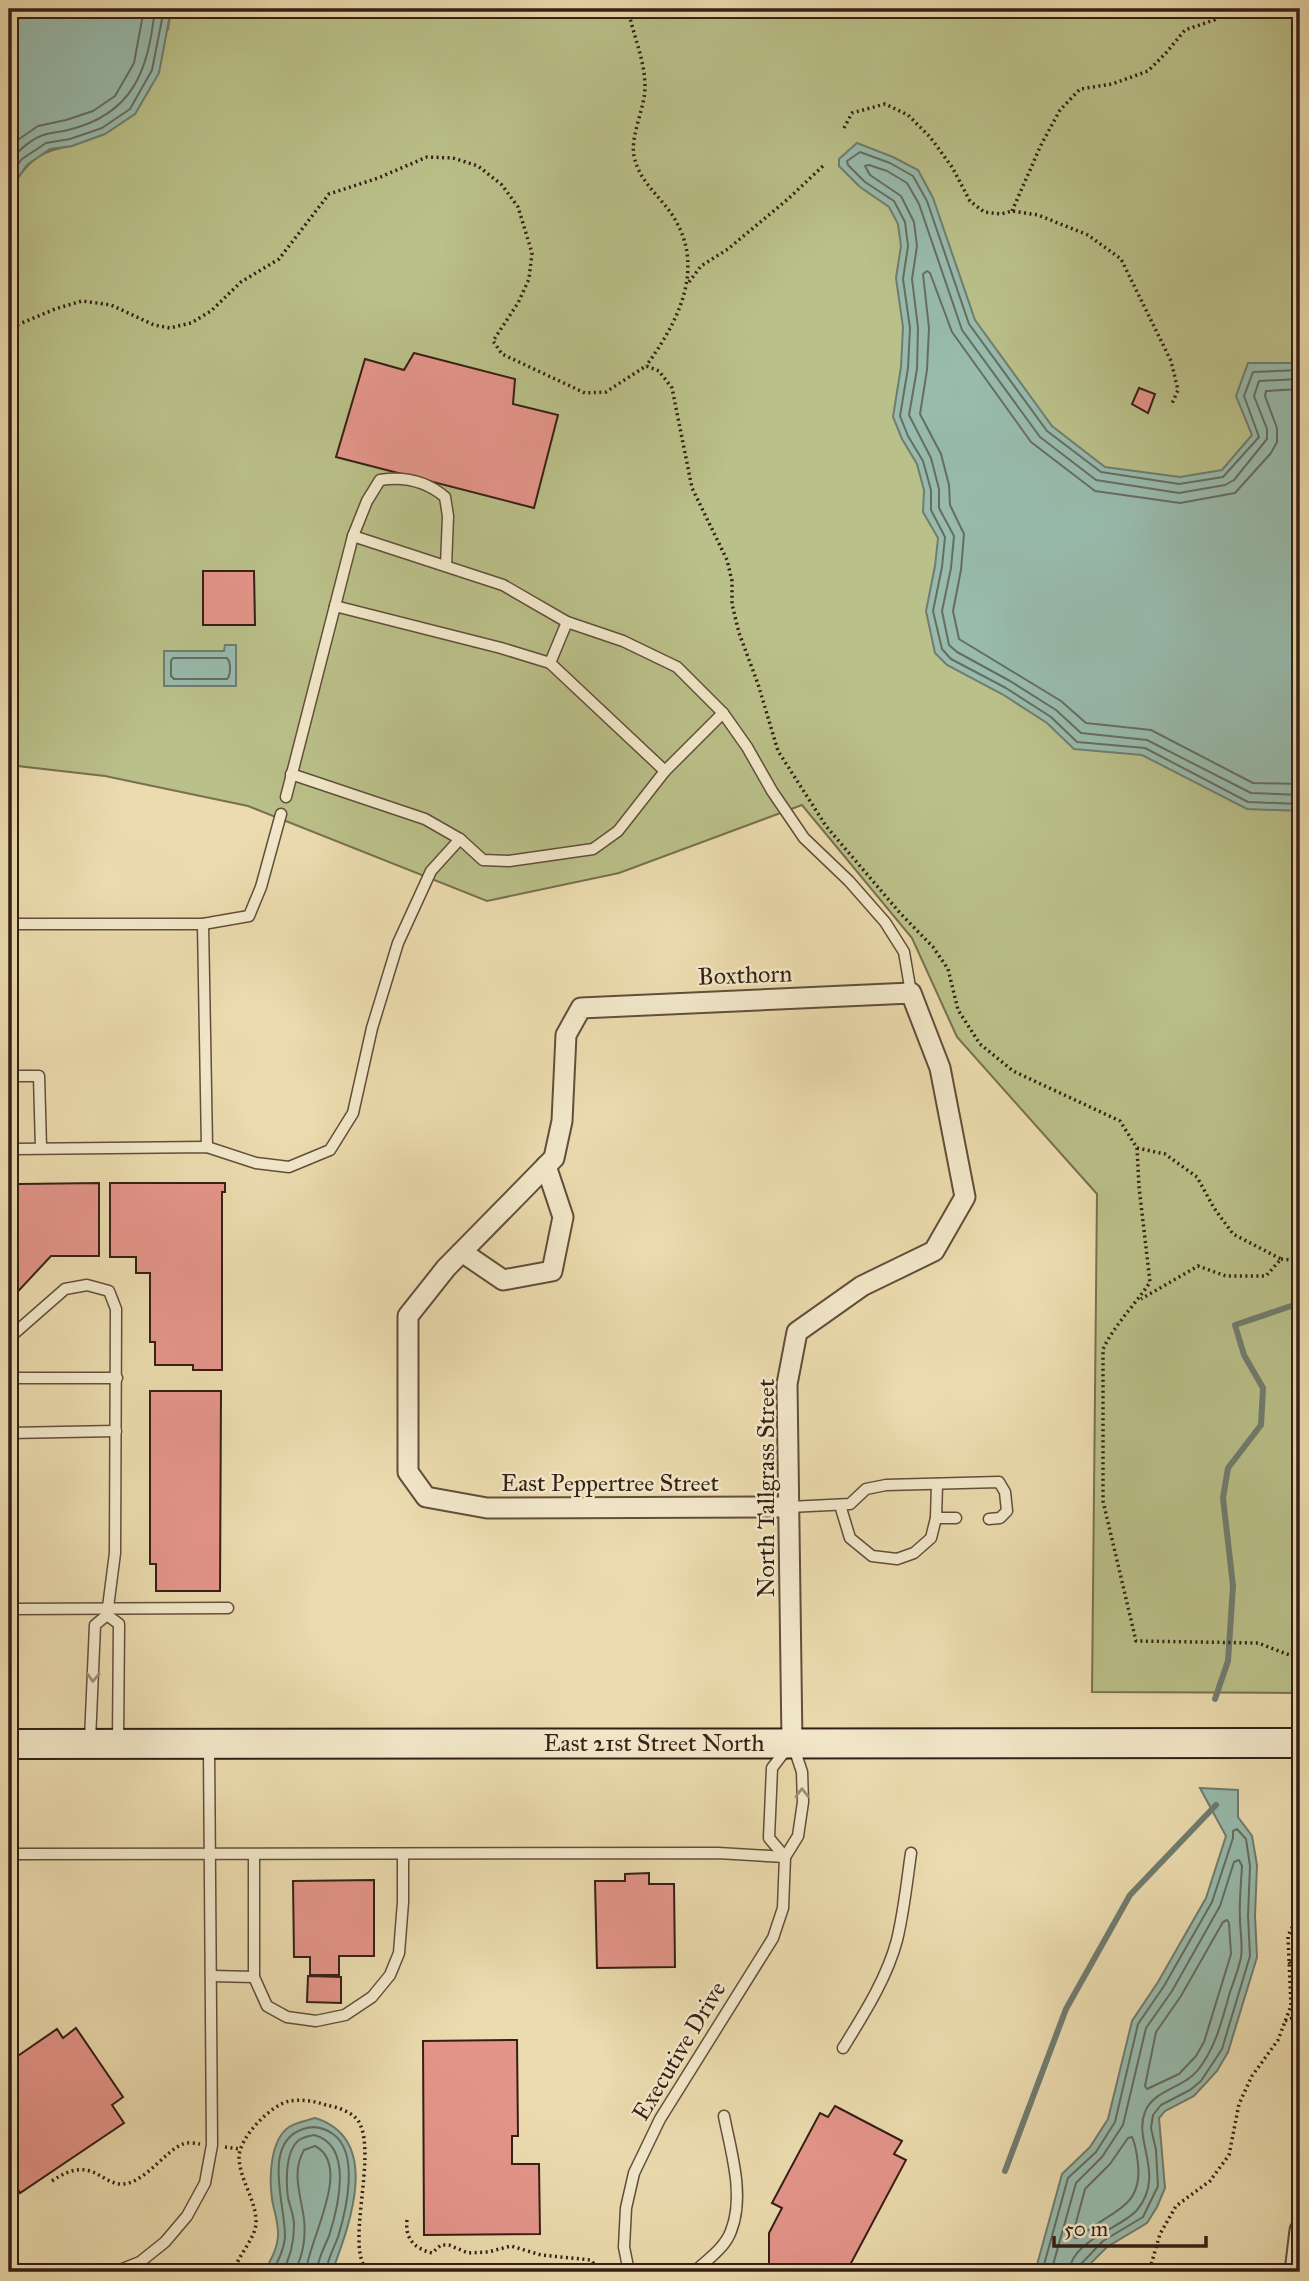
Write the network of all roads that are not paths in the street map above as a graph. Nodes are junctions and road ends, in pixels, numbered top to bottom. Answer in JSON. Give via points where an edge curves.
{"nodes":[{"id":1,"x":353,"y":536,"type":"junction"},
{"id":2,"x":446,"y":566,"type":"junction"},
{"id":3,"x":335,"y":606,"type":"junction"},
{"id":4,"x":567,"y":622,"type":"junction"},
{"id":5,"x":550,"y":663,"type":"junction"},
{"id":6,"x":723,"y":713,"type":"junction"},
{"id":7,"x":665,"y":771,"type":"junction"},
{"id":8,"x":291,"y":774,"type":"junction"},
{"id":9,"x":286,"y":797,"type":"dead end"},
{"id":10,"x":281,"y":814,"type":"dead end"},
{"id":11,"x":460,"y":839,"type":"junction"},
{"id":12,"x":9,"y":924,"type":"edge"},
{"id":13,"x":203,"y":924,"type":"junction"},
{"id":14,"x":911,"y":993,"type":"junction"},
{"id":15,"x":9,"y":1076,"type":"edge"},
{"id":16,"x":9,"y":1147,"type":"edge"},
{"id":17,"x":207,"y":1147,"type":"junction"},
{"id":18,"x":41,"y":1149,"type":"junction"},
{"id":19,"x":546,"y":1166,"type":"junction"},
{"id":20,"x":462,"y":1252,"type":"junction"},
{"id":21,"x":9,"y":1338,"type":"edge"},
{"id":22,"x":9,"y":1378,"type":"edge"},
{"id":23,"x":117,"y":1378,"type":"junction"},
{"id":24,"x":117,"y":1431,"type":"junction"},
{"id":25,"x":9,"y":1433,"type":"edge"},
{"id":26,"x":937,"y":1483,"type":"junction"},
{"id":27,"x":840,"y":1505,"type":"junction"},
{"id":28,"x":789,"y":1507,"type":"junction"},
{"id":29,"x":936,"y":1518,"type":"junction"},
{"id":30,"x":956,"y":1518,"type":"dead end"},
{"id":31,"x":989,"y":1519,"type":"dead end"},
{"id":32,"x":228,"y":1608,"type":"dead end"},
{"id":33,"x":9,"y":1609,"type":"edge"},
{"id":34,"x":107,"y":1611,"type":"junction"},
{"id":35,"x":792,"y":1742,"type":"junction"},
{"id":36,"x":1300,"y":1743,"type":"edge"},
{"id":37,"x":9,"y":1744,"type":"edge"},
{"id":38,"x":104,"y":1744,"type":"junction"},
{"id":39,"x":209,"y":1744,"type":"junction"},
{"id":40,"x":911,"y":1853,"type":"dead end"},
{"id":41,"x":9,"y":1854,"type":"edge"},
{"id":42,"x":254,"y":1855,"type":"junction"},
{"id":43,"x":403,"y":1855,"type":"junction"},
{"id":44,"x":211,"y":1856,"type":"junction"},
{"id":45,"x":785,"y":1857,"type":"junction"},
{"id":46,"x":211,"y":1976,"type":"junction"},
{"id":47,"x":254,"y":1977,"type":"junction"},
{"id":48,"x":843,"y":2048,"type":"dead end"},
{"id":49,"x":724,"y":2116,"type":"dead end"},
{"id":50,"x":1300,"y":2230,"type":"edge"},
{"id":51,"x":115,"y":2272,"type":"edge"},
{"id":52,"x":629,"y":2272,"type":"edge"},
{"id":53,"x":694,"y":2272,"type":"edge"},
{"id":54,"x":1295,"y":2272,"type":"edge"}],
"edges":[{"from":1,"to":2,"type":"lane"},
{"from":1,"to":2,"type":"lane","via":[[380,480],[399,477],[431,485],[445,497]]},
{"from":1,"to":3,"type":"lane"},
{"from":2,"to":4,"type":"lane","via":[[503,585]]},
{"from":3,"to":5,"type":"lane"},
{"from":3,"to":8,"type":"lane"},
{"from":4,"to":5,"type":"lane"},
{"from":4,"to":6,"type":"lane","via":[[623,641],[677,667]]},
{"from":5,"to":7,"type":"lane"},
{"from":6,"to":7,"type":"lane"},
{"from":6,"to":14,"type":"lane","via":[[804,838],[885,922],[904,952]]},
{"from":7,"to":11,"type":"lane","via":[[618,831],[593,849],[509,861],[483,860]]},
{"from":8,"to":9,"type":"lane"},
{"from":8,"to":11,"type":"lane","via":[[425,819]]},
{"from":10,"to":13,"type":"lane","via":[[249,916]]},
{"from":11,"to":17,"type":"lane","via":[[431,871],[398,943],[353,1113],[330,1150],[289,1167],[256,1163]]},
{"from":12,"to":13,"type":"lane"},
{"from":13,"to":17,"type":"lane"},
{"from":14,"to":19,"type":"street","name":"Boxthorn","via":[[582,1008],[566,1035],[562,1121],[554,1158]]},
{"from":14,"to":28,"type":"street","name":"North Tallgrass Street","via":[[940,1068],[965,1197],[934,1251],[862,1286],[797,1332],[787,1384]]},
{"from":15,"to":18,"type":"lane","via":[[39,1076]]},
{"from":16,"to":18,"type":"lane"},
{"from":17,"to":18,"type":"lane"},
{"from":19,"to":20,"type":"street"},
{"from":19,"to":20,"type":"street","via":[[563,1217],[552,1271],[503,1280]]},
{"from":20,"to":28,"type":"street","name":"East Peppertree Street","via":[[408,1316],[408,1472],[426,1497],[487,1508]]},
{"from":21,"to":23,"type":"lane","via":[[65,1289],[87,1286],[109,1291],[117,1308]]},
{"from":22,"to":23,"type":"lane"},
{"from":23,"to":24,"type":"lane"},
{"from":24,"to":25,"type":"lane"},
{"from":24,"to":34,"type":"lane","via":[[115,1553]]},
{"from":26,"to":27,"type":"lane","via":[[866,1489],[849,1504]]},
{"from":26,"to":29,"type":"lane"},
{"from":26,"to":31,"type":"lane","via":[[999,1482],[1007,1511],[1000,1518]]},
{"from":27,"to":28,"type":"lane"},
{"from":27,"to":29,"type":"lane","via":[[850,1538],[872,1556],[897,1559],[914,1553],[931,1538]]},
{"from":28,"to":35,"type":"street","name":"North Tallgrass Street"},
{"from":29,"to":30,"type":"lane"},
{"from":32,"to":34,"type":"lane"},
{"from":33,"to":34,"type":"lane"},
{"from":34,"to":38,"type":"lane","one_way":true,"via":[[95,1625]]},
{"from":34,"to":38,"type":"lane","via":[[119,1624]]},
{"from":35,"to":36,"type":"main road","name":"East 21st Street North"},
{"from":35,"to":39,"type":"main road","name":"East 21st Street North"},
{"from":45,"to":35,"type":"lane","name":"Executive Drive","one_way":true,"via":[[797,1836],[803,1802],[802,1772]]},
{"from":35,"to":45,"type":"lane","via":[[772,1768],[769,1838]]},
{"from":37,"to":38,"type":"main road","name":"East 21st Street North"},
{"from":38,"to":39,"type":"main road","name":"East 21st Street North"},
{"from":39,"to":44,"type":"lane"},
{"from":40,"to":48,"type":"lane","via":[[897,1940],[886,1970]]},
{"from":41,"to":44,"type":"lane"},
{"from":42,"to":43,"type":"lane"},
{"from":42,"to":44,"type":"lane"},
{"from":42,"to":47,"type":"lane"},
{"from":43,"to":45,"type":"lane","via":[[718,1853]]},
{"from":43,"to":47,"type":"lane","via":[[399,1953],[390,1975],[372,1997],[345,2015],[316,2021],[287,2017],[267,2006]]},
{"from":44,"to":46,"type":"lane"},
{"from":45,"to":52,"type":"lane","name":"Executive Drive","via":[[783,1908],[773,1938],[660,2119],[634,2173],[624,2247]]},
{"from":46,"to":47,"type":"lane"},
{"from":46,"to":51,"type":"lane","via":[[212,2145],[205,2183],[187,2216],[165,2242],[140,2262]]},
{"from":49,"to":53,"type":"lane","via":[[737,2194],[731,2232]]},
{"from":50,"to":54,"type":"street"}]}
